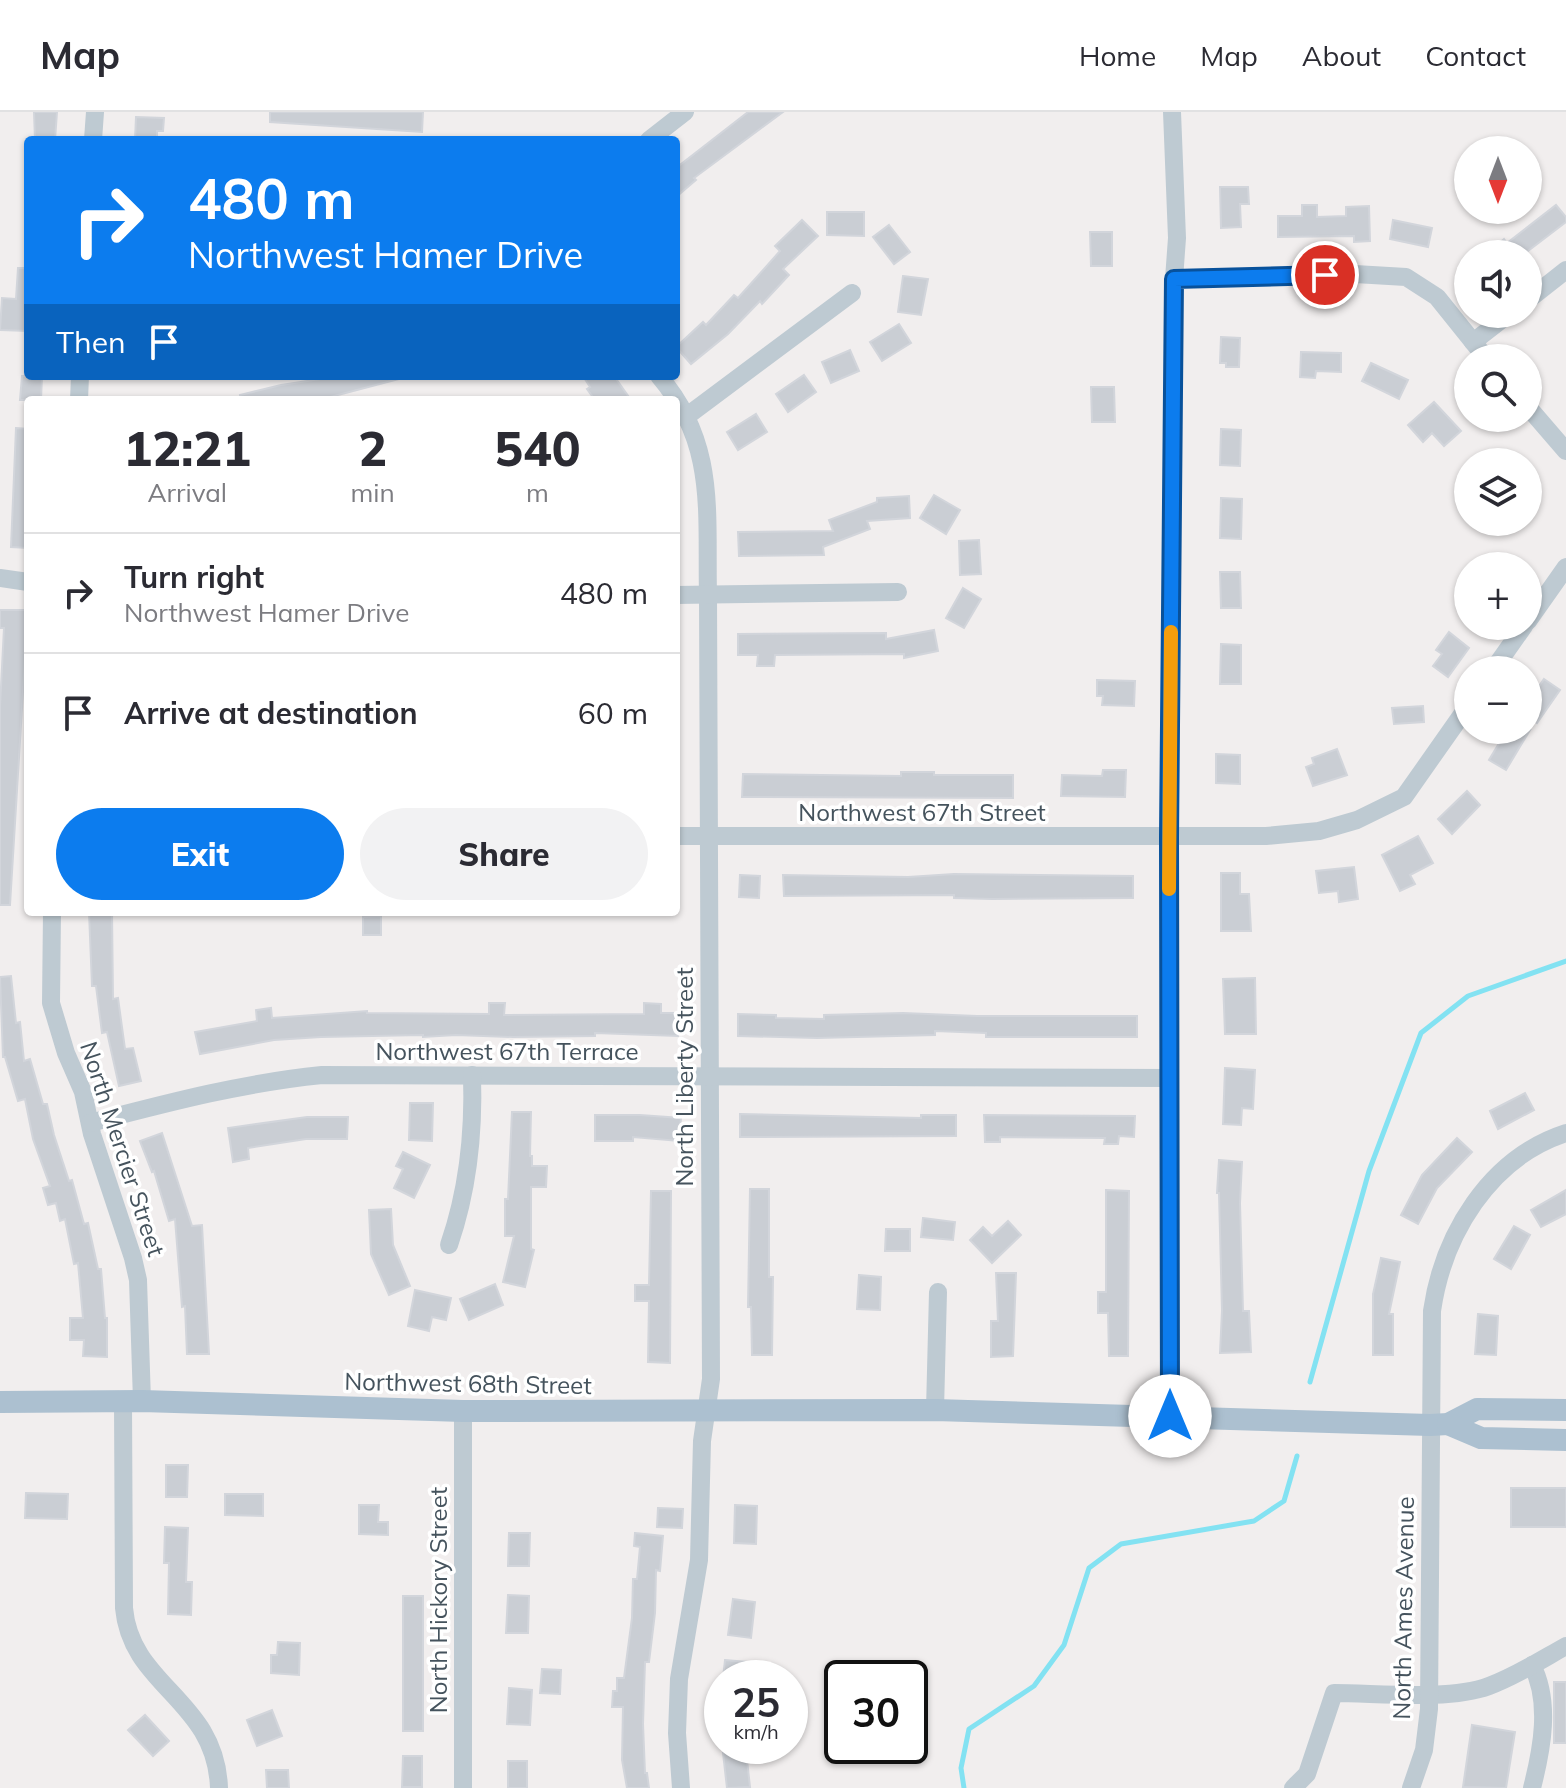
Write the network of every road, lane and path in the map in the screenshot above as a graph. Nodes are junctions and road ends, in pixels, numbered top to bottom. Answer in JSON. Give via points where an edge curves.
{"nodes":[{"id":1,"x":95,"y":112,"type":"edge"},
{"id":2,"x":685,"y":112,"type":"edge"},
{"id":3,"x":1172,"y":112,"type":"edge"},
{"id":4,"x":93,"y":136,"type":"edge"},
{"id":5,"x":654,"y":136,"type":"edge"},
{"id":6,"x":1566,"y":270,"type":"edge"},
{"id":7,"x":1174,"y":279,"type":"junction"},
{"id":8,"x":1542,"y":289,"type":"edge"},
{"id":9,"x":852,"y":293,"type":"dead end"},
{"id":10,"x":1491,"y":328,"type":"edge"},
{"id":11,"x":1473,"y":342,"type":"joint"},
{"id":12,"x":662,"y":380,"type":"edge"},
{"id":13,"x":676,"y":396,"type":"edge"},
{"id":14,"x":680,"y":403,"type":"edge"},
{"id":15,"x":687,"y":416,"type":"junction"},
{"id":16,"x":1542,"y":423,"type":"edge"},
{"id":17,"x":1566,"y":451,"type":"edge"},
{"id":18,"x":1566,"y":567,"type":"edge"},
{"id":19,"x":0,"y":578,"type":"edge"},
{"id":20,"x":24,"y":581,"type":"edge"},
{"id":21,"x":898,"y":592,"type":"dead end"},
{"id":22,"x":680,"y":595,"type":"edge"},
{"id":23,"x":708,"y":595,"type":"junction"},
{"id":24,"x":1542,"y":601,"type":"edge"},
{"id":25,"x":1454,"y":726,"type":"edge"},
{"id":26,"x":680,"y":836,"type":"edge"},
{"id":27,"x":709,"y":837,"type":"junction"},
{"id":28,"x":1169,"y":837,"type":"junction"},
{"id":29,"x":52,"y":916,"type":"edge"},
{"id":30,"x":472,"y":1075,"type":"junction"},
{"id":31,"x":709,"y":1077,"type":"junction"},
{"id":32,"x":1170,"y":1078,"type":"junction"},
{"id":33,"x":90,"y":1123,"type":"junction"},
{"id":34,"x":1566,"y":1133,"type":"edge"},
{"id":35,"x":449,"y":1245,"type":"dead end"},
{"id":36,"x":938,"y":1292,"type":"dead end"},
{"id":37,"x":0,"y":1402,"type":"edge"},
{"id":38,"x":132,"y":1402,"type":"junction"},
{"id":39,"x":935,"y":1410,"type":"junction"},
{"id":40,"x":1566,"y":1410,"type":"edge"},
{"id":41,"x":463,"y":1411,"type":"junction"},
{"id":42,"x":705,"y":1412,"type":"junction"},
{"id":43,"x":1170,"y":1416,"type":"junction"},
{"id":44,"x":1439,"y":1424,"type":"junction"},
{"id":45,"x":1566,"y":1440,"type":"edge"},
{"id":46,"x":1566,"y":1646,"type":"edge"},
{"id":47,"x":1532,"y":1665,"type":"junction"},
{"id":48,"x":1429,"y":1693,"type":"junction"},
{"id":49,"x":219,"y":1788,"type":"edge"},
{"id":50,"x":463,"y":1788,"type":"edge"},
{"id":51,"x":681,"y":1788,"type":"edge"},
{"id":52,"x":1293,"y":1788,"type":"edge"},
{"id":53,"x":1411,"y":1788,"type":"edge"},
{"id":54,"x":1532,"y":1788,"type":"edge"}],
"edges":[{"from":1,"to":4,"type":"street"},
{"from":2,"to":5,"type":"street"},
{"from":3,"to":7,"type":"street"},
{"from":6,"to":8,"type":"street"},
{"from":7,"to":11,"type":"street","via":[[1406,277],[1437,297]]},
{"from":7,"to":28,"type":"street"},
{"from":9,"to":15,"type":"street"},
{"from":10,"to":11,"type":"street"},
{"from":12,"to":13,"type":"street","name":"North Liberty Street"},
{"from":14,"to":15,"type":"street","name":"North Liberty Street"},
{"from":15,"to":23,"type":"street","name":"North Liberty Street","via":[[705,471]]},
{"from":16,"to":17,"type":"street"},
{"from":18,"to":24,"type":"street"},
{"from":19,"to":20,"type":"street"},
{"from":21,"to":23,"type":"street"},
{"from":22,"to":23,"type":"street"},
{"from":23,"to":27,"type":"street","name":"North Liberty Street"},
{"from":25,"to":28,"type":"street","name":"Northwest 67th Street","via":[[1404,797],[1366,816],[1293,835]]},
{"from":26,"to":27,"type":"street","name":"Northwest 67th Street"},
{"from":27,"to":28,"type":"street","name":"Northwest 67th Street"},
{"from":27,"to":31,"type":"street","name":"North Liberty Street"},
{"from":28,"to":32,"type":"street"},
{"from":29,"to":33,"type":"street","name":"North Mercier Street","via":[[51,1003]]},
{"from":30,"to":31,"type":"street","name":"Northwest 67th Terrace"},
{"from":30,"to":33,"type":"street","name":"Northwest 67th Terrace","via":[[272,1080]]},
{"from":30,"to":35,"type":"street","via":[[471,1149]]},
{"from":31,"to":32,"type":"street","name":"Northwest 67th Terrace"},
{"from":31,"to":42,"type":"street","name":"North Liberty Street","via":[[711,1379]]},
{"from":32,"to":43,"type":"street"},
{"from":33,"to":38,"type":"street","name":"North Mercier Street","via":[[138,1280]]},
{"from":34,"to":44,"type":"street","name":"North Ames Avenue","via":[[1513,1162],[1455,1231],[1432,1311]]},
{"from":36,"to":39,"type":"street"},
{"from":37,"to":38,"type":"main road","name":"Northwest 68th Street"},
{"from":38,"to":41,"type":"main road","name":"Northwest 68th Street"},
{"from":38,"to":49,"type":"street","name":"North Mercier Street","via":[[127,1629],[140,1658],[203,1729],[215,1757]]},
{"from":39,"to":42,"type":"main road","name":"Northwest 68th Street"},
{"from":39,"to":43,"type":"main road","name":"Northwest 68th Street"},
{"from":40,"to":44,"type":"main road","name":"Northwest 68th Street","via":[[1477,1409]]},
{"from":41,"to":42,"type":"main road","name":"Northwest 68th Street"},
{"from":41,"to":50,"type":"street","name":"North Hickory Street"},
{"from":42,"to":51,"type":"street","name":"North Liberty Street","via":[[699,1560],[679,1679]]},
{"from":43,"to":44,"type":"main road","name":"Northwest 68th Street"},
{"from":44,"to":45,"type":"main road","name":"Northwest 68th Street","via":[[1481,1438]]},
{"from":44,"to":48,"type":"street","name":"North Ames Avenue"},
{"from":46,"to":47,"type":"street"},
{"from":47,"to":48,"type":"street","via":[[1487,1687]]},
{"from":47,"to":54,"type":"street","via":[[1543,1701]]},
{"from":48,"to":52,"type":"street","via":[[1334,1693],[1307,1774]]},
{"from":48,"to":53,"type":"street","name":"North Ames Avenue","via":[[1424,1750]]}]}
